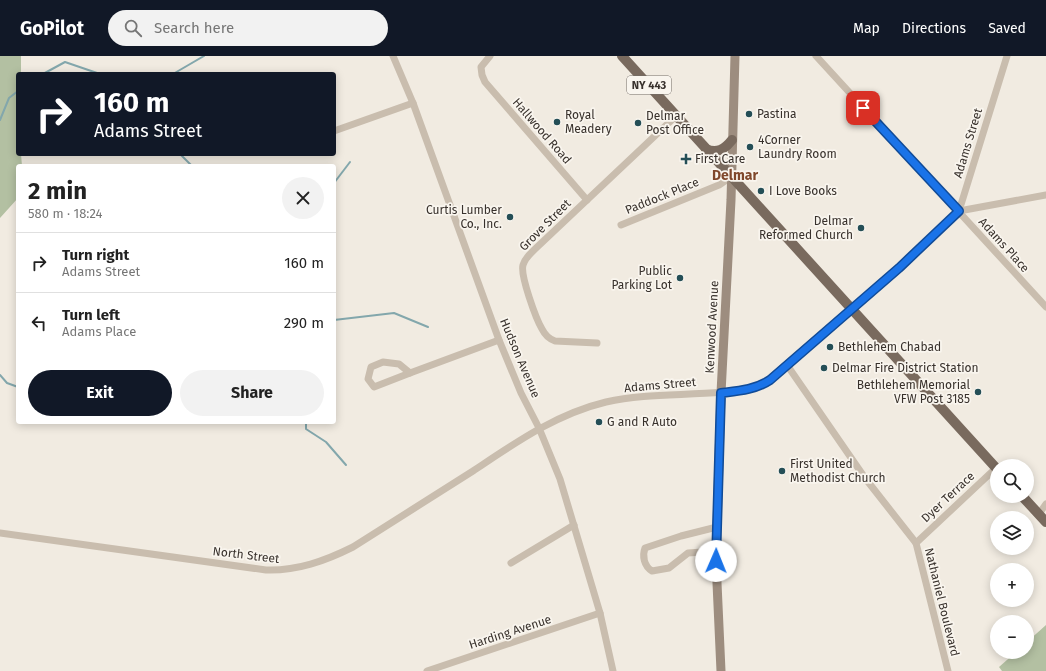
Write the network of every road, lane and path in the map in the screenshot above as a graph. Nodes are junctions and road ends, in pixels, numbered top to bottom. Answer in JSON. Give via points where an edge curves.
{"nodes":[{"id":1,"x":393,"y":56,"type":"edge"},
{"id":2,"x":490,"y":56,"type":"edge"},
{"id":3,"x":622,"y":56,"type":"edge"},
{"id":4,"x":735,"y":56,"type":"edge"},
{"id":5,"x":816,"y":56,"type":"edge"},
{"id":6,"x":1006,"y":56,"type":"edge"},
{"id":7,"x":413,"y":102,"type":"junction"},
{"id":8,"x":677,"y":115,"type":"junction"},
{"id":9,"x":336,"y":129,"type":"edge"},
{"id":10,"x":732,"y":140,"type":"junction"},
{"id":11,"x":706,"y":149,"type":"junction"},
{"id":12,"x":732,"y":176,"type":"junction"},
{"id":13,"x":1046,"y":195,"type":"edge"},
{"id":14,"x":587,"y":200,"type":"junction"},
{"id":15,"x":959,"y":211,"type":"junction"},
{"id":16,"x":621,"y":225,"type":"dead end"},
{"id":17,"x":1046,"y":307,"type":"edge"},
{"id":18,"x":851,"y":309,"type":"junction"},
{"id":19,"x":499,"y":340,"type":"junction"},
{"id":20,"x":597,"y":343,"type":"dead end"},
{"id":21,"x":787,"y":365,"type":"junction"},
{"id":22,"x":410,"y":373,"type":"junction"},
{"id":23,"x":721,"y":393,"type":"junction"},
{"id":24,"x":547,"y":424,"type":"joint"},
{"id":25,"x":539,"y":428,"type":"junction"},
{"id":26,"x":990,"y":461,"type":"edge"},
{"id":27,"x":990,"y":474,"type":"edge"},
{"id":28,"x":1029,"y":503,"type":"edge"},
{"id":29,"x":1046,"y":504,"type":"edge"},
{"id":30,"x":1043,"y":518,"type":"edge"},
{"id":31,"x":574,"y":525,"type":"junction"},
{"id":32,"x":717,"y":527,"type":"junction"},
{"id":33,"x":0,"y":533,"type":"edge"},
{"id":34,"x":916,"y":543,"type":"junction"},
{"id":35,"x":717,"y":551,"type":"junction"},
{"id":36,"x":511,"y":563,"type":"dead end"},
{"id":37,"x":600,"y":613,"type":"junction"},
{"id":38,"x":427,"y":671,"type":"edge"},
{"id":39,"x":613,"y":671,"type":"edge"},
{"id":40,"x":721,"y":671,"type":"edge"},
{"id":41,"x":948,"y":671,"type":"edge"}],
"edges":[{"from":1,"to":7,"type":"street","name":"Hudson Avenue"},
{"from":2,"to":14,"type":"street","name":"Hallwood Road","via":[[482,64],[482,75],[517,120]]},
{"from":3,"to":8,"type":"main road","number":"NY 443"},
{"from":4,"to":10,"type":"main road","name":"Kenwood Avenue"},
{"from":5,"to":15,"type":"street","name":"Adams Place"},
{"from":6,"to":15,"type":"street","name":"Adams Street"},
{"from":7,"to":9,"type":"street"},
{"from":7,"to":19,"type":"street","name":"Hudson Avenue"},
{"from":8,"to":11,"type":"main road","number":"NY 443"},
{"from":8,"to":14,"type":"street","name":"Grove Street"},
{"from":10,"to":11,"type":"main road","via":[[718,151]]},
{"from":10,"to":12,"type":"main road","name":"Kenwood Avenue"},
{"from":11,"to":12,"type":"main road","number":"NY 443"},
{"from":12,"to":16,"type":"street","name":"Paddock Place","via":[[719,185]]},
{"from":12,"to":18,"type":"main road","number":"NY 443"},
{"from":12,"to":23,"type":"main road","name":"Kenwood Avenue"},
{"from":13,"to":15,"type":"street"},
{"from":14,"to":20,"type":"street","name":"Grove Street","via":[[526,258],[523,273],[542,330],[550,339]]},
{"from":15,"to":17,"type":"street","name":"Adams Place"},
{"from":15,"to":18,"type":"street","name":"Adams Street"},
{"from":18,"to":21,"type":"street","name":"Adams Street"},
{"from":18,"to":26,"type":"main road","number":"NY 443"},
{"from":19,"to":22,"type":"street"},
{"from":19,"to":25,"type":"street","name":"Hudson Avenue"},
{"from":21,"to":23,"type":"street","name":"Adams Street","via":[[762,385]]},
{"from":21,"to":34,"type":"street","name":"Nathaniel Boulevard","via":[[865,478]]},
{"from":22,"to":22,"type":"street","via":[[399,364],[383,362],[371,367],[368,379],[374,387]]},
{"from":23,"to":24,"type":"street","name":"Adams Street","via":[[695,393],[608,402]]},
{"from":23,"to":32,"type":"main road","name":"Kenwood Avenue"},
{"from":24,"to":25,"type":"street","name":"North Street"},
{"from":25,"to":31,"type":"street","name":"Hudson Avenue","via":[[560,479]]},
{"from":25,"to":33,"type":"street","name":"North Street","via":[[353,547],[297,569],[266,570]]},
{"from":27,"to":34,"type":"street","name":"Dyer Terrace"},
{"from":28,"to":30,"type":"main road"},
{"from":29,"to":30,"type":"street"},
{"from":31,"to":36,"type":"street"},
{"from":31,"to":37,"type":"street","name":"Hudson Avenue"},
{"from":32,"to":35,"type":"main road","name":"Kenwood Avenue"},
{"from":32,"to":35,"type":"street","via":[[645,548],[643,556],[648,569],[652,571],[669,568],[688,552]]},
{"from":34,"to":41,"type":"street","name":"Nathaniel Boulevard"},
{"from":35,"to":40,"type":"main road","name":"Kenwood Avenue"},
{"from":37,"to":38,"type":"street","name":"Harding Avenue"},
{"from":37,"to":39,"type":"street","name":"Hudson Avenue"}]}
